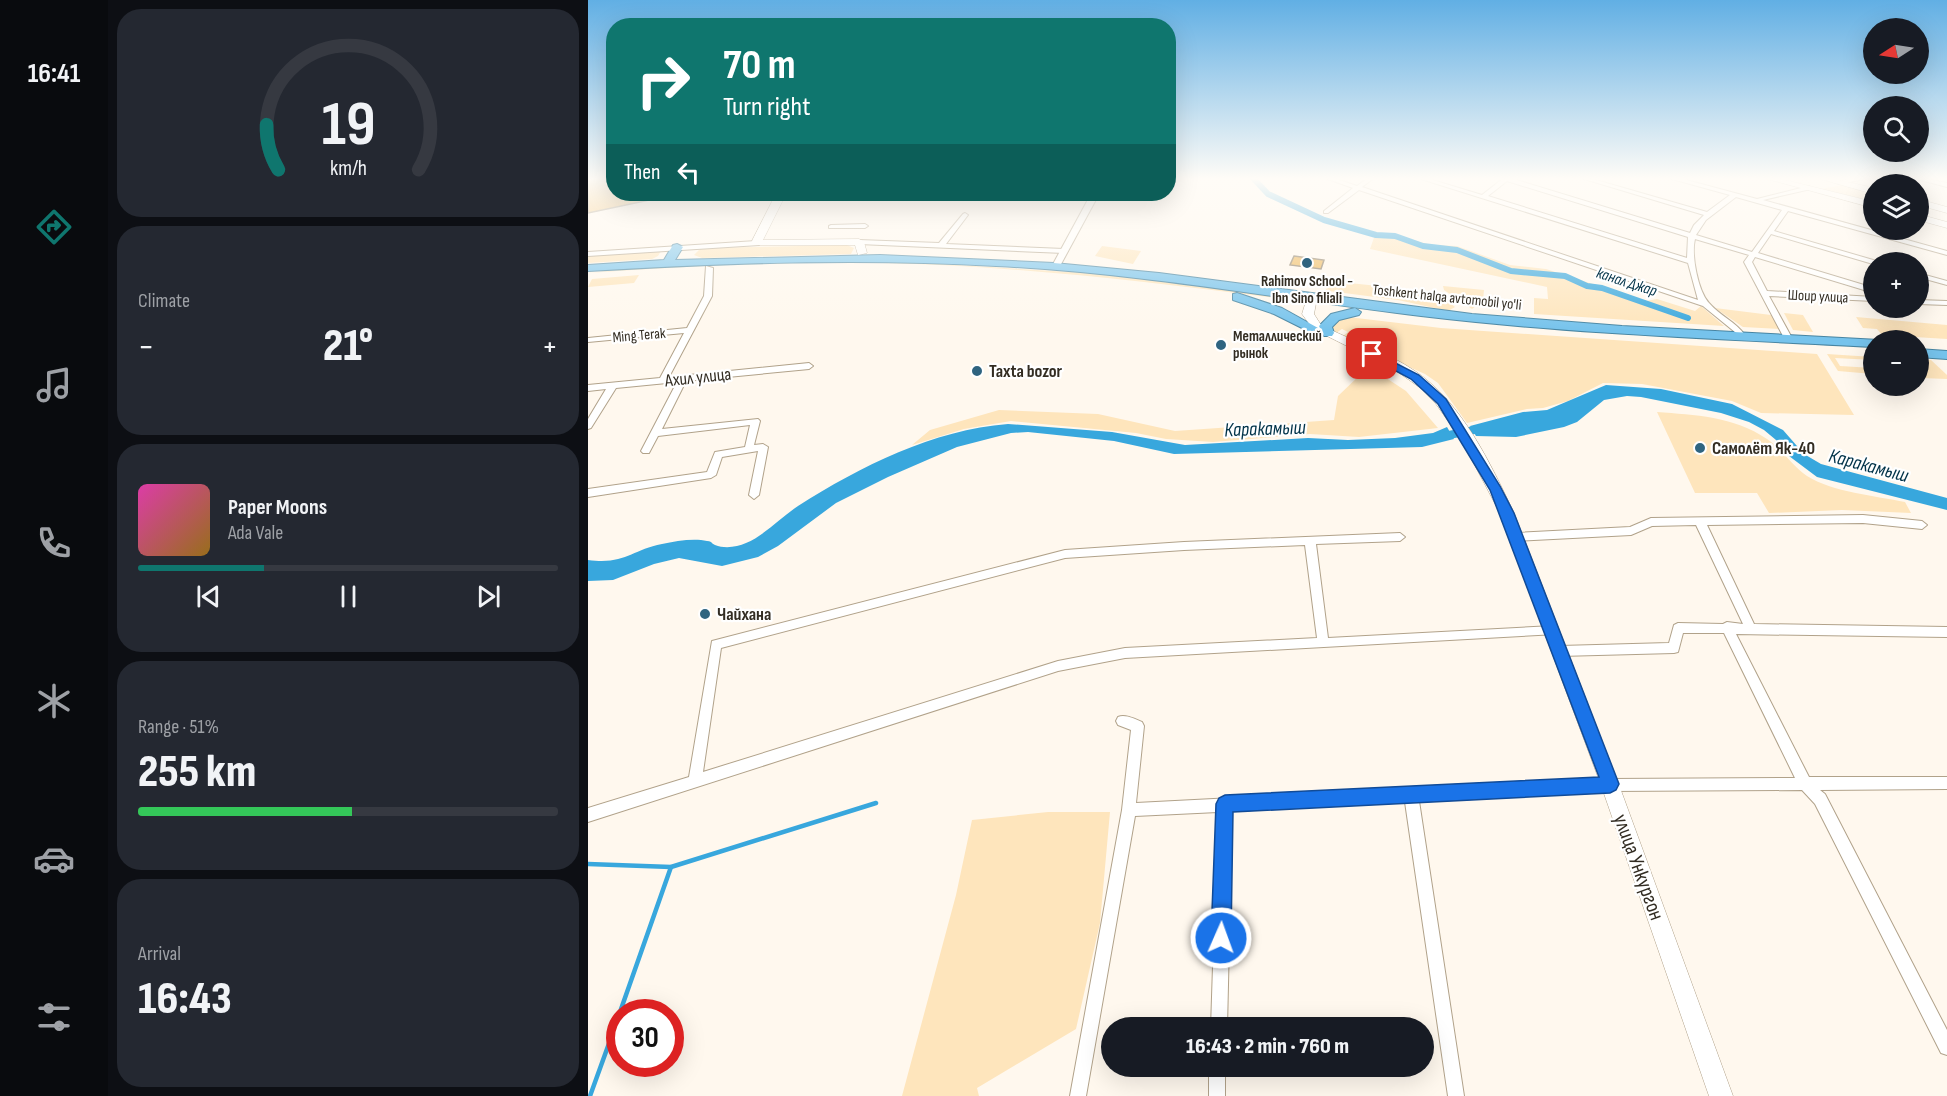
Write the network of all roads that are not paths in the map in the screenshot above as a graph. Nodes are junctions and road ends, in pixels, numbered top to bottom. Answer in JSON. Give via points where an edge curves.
{"nodes":[{"id":1,"x":766,"y":229,"type":"edge"},
{"id":2,"x":768,"y":229,"type":"edge"},
{"id":3,"x":953,"y":229,"type":"edge"},
{"id":4,"x":1076,"y":229,"type":"edge"},
{"id":5,"x":1481,"y":229,"type":"edge"},
{"id":6,"x":1587,"y":229,"type":"edge"},
{"id":7,"x":1671,"y":229,"type":"edge"},
{"id":8,"x":1695,"y":229,"type":"edge"},
{"id":9,"x":1772,"y":229,"type":"edge"},
{"id":10,"x":1862,"y":229,"type":"edge"},
{"id":11,"x":1770,"y":232,"type":"junction"},
{"id":12,"x":1690,"y":235,"type":"junction"},
{"id":13,"x":760,"y":243,"type":"junction"},
{"id":14,"x":940,"y":245,"type":"junction"},
{"id":15,"x":677,"y":247,"type":"junction"},
{"id":16,"x":861,"y":247,"type":"junction"},
{"id":17,"x":1064,"y":251,"type":"junction"},
{"id":18,"x":1947,"y":253,"type":"edge"},
{"id":19,"x":588,"y":254,"type":"edge"},
{"id":20,"x":1754,"y":255,"type":"junction"},
{"id":21,"x":847,"y":258,"type":"junction"},
{"id":22,"x":884,"y":258,"type":"junction"},
{"id":23,"x":1863,"y":258,"type":"edge"},
{"id":24,"x":1690,"y":261,"type":"junction"},
{"id":25,"x":668,"y":263,"type":"junction"},
{"id":26,"x":1056,"y":266,"type":"junction"},
{"id":27,"x":588,"y":268,"type":"edge"},
{"id":28,"x":709,"y":268,"type":"junction"},
{"id":29,"x":588,"y":276,"type":"edge"},
{"id":30,"x":1929,"y":277,"type":"edge"},
{"id":31,"x":1947,"y":283,"type":"edge"},
{"id":32,"x":1863,"y":288,"type":"edge"},
{"id":33,"x":1763,"y":293,"type":"junction"},
{"id":34,"x":1237,"y":297,"type":"junction"},
{"id":35,"x":1863,"y":298,"type":"edge"},
{"id":36,"x":1307,"y":302,"type":"junction"},
{"id":37,"x":1929,"y":302,"type":"edge"},
{"id":38,"x":1947,"y":303,"type":"edge"},
{"id":39,"x":1704,"y":304,"type":"junction"},
{"id":40,"x":1355,"y":312,"type":"junction"},
{"id":41,"x":1441,"y":319,"type":"junction"},
{"id":42,"x":1312,"y":328,"type":"junction"},
{"id":43,"x":689,"y":330,"type":"junction"},
{"id":44,"x":1328,"y":333,"type":"junction"},
{"id":45,"x":1741,"y":335,"type":"junction"},
{"id":46,"x":1788,"y":338,"type":"junction"},
{"id":47,"x":588,"y":340,"type":"edge"},
{"id":48,"x":1863,"y":342,"type":"edge"},
{"id":49,"x":1929,"y":347,"type":"edge"},
{"id":50,"x":1863,"y":350,"type":"edge"},
{"id":51,"x":1945,"y":351,"type":"edge"},
{"id":52,"x":1929,"y":352,"type":"edge"},
{"id":53,"x":809,"y":366,"type":"dead end"},
{"id":54,"x":683,"y":379,"type":"junction"},
{"id":55,"x":663,"y":381,"type":"junction"},
{"id":56,"x":613,"y":385,"type":"junction"},
{"id":57,"x":588,"y":388,"type":"edge"},
{"id":58,"x":1452,"y":419,"type":"junction"},
{"id":59,"x":588,"y":426,"type":"edge"},
{"id":60,"x":656,"y":433,"type":"junction"},
{"id":61,"x":749,"y":449,"type":"junction"},
{"id":62,"x":646,"y":451,"type":"dead end"},
{"id":63,"x":588,"y":493,"type":"edge"},
{"id":64,"x":754,"y":495,"type":"dead end"},
{"id":65,"x":1700,"y":522,"type":"junction"},
{"id":66,"x":1922,"y":525,"type":"dead end"},
{"id":67,"x":1400,"y":537,"type":"dead end"},
{"id":68,"x":1516,"y":537,"type":"junction"},
{"id":69,"x":1310,"y":540,"type":"junction"},
{"id":70,"x":1727,"y":627,"type":"junction"},
{"id":71,"x":1750,"y":628,"type":"junction"},
{"id":72,"x":1553,"y":631,"type":"junction"},
{"id":73,"x":1947,"y":632,"type":"edge"},
{"id":74,"x":1323,"y":643,"type":"junction"},
{"id":75,"x":1560,"y":651,"type":"junction"},
{"id":76,"x":1122,"y":721,"type":"dead end"},
{"id":77,"x":695,"y":781,"type":"junction"},
{"id":78,"x":1804,"y":783,"type":"junction"},
{"id":79,"x":1947,"y":783,"type":"edge"},
{"id":80,"x":1610,"y":784,"type":"junction"},
{"id":81,"x":1412,"y":796,"type":"junction"},
{"id":82,"x":1225,"y":804,"type":"junction"},
{"id":83,"x":1129,"y":810,"type":"junction"},
{"id":84,"x":588,"y":815,"type":"edge"},
{"id":85,"x":1218,"y":1017,"type":"edge"},
{"id":86,"x":1947,"y":1047,"type":"edge"},
{"id":87,"x":1217,"y":1077,"type":"edge"},
{"id":88,"x":1078,"y":1096,"type":"edge"},
{"id":89,"x":1216,"y":1096,"type":"edge"},
{"id":90,"x":1456,"y":1096,"type":"edge"},
{"id":91,"x":1721,"y":1096,"type":"edge"}],
"edges":[{"from":1,"to":13,"type":"main road"},
{"from":2,"to":13,"type":"main road"},
{"from":3,"to":14,"type":"street"},
{"from":4,"to":17,"type":"street"},
{"from":5,"to":39,"type":"street"},
{"from":6,"to":24,"type":"street"},
{"from":7,"to":12,"type":"street"},
{"from":8,"to":12,"type":"street"},
{"from":9,"to":11,"type":"street"},
{"from":10,"to":18,"type":"street"},
{"from":11,"to":20,"type":"street"},
{"from":11,"to":23,"type":"street"},
{"from":12,"to":20,"type":"street"},
{"from":12,"to":24,"type":"street"},
{"from":13,"to":15,"type":"street"},
{"from":13,"to":16,"type":"main road"},
{"from":14,"to":16,"type":"street"},
{"from":14,"to":17,"type":"street"},
{"from":15,"to":19,"type":"street"},
{"from":15,"to":25,"type":"highway"},
{"from":16,"to":21,"type":"main road"},
{"from":16,"to":22,"type":"main road"},
{"from":17,"to":26,"type":"street"},
{"from":20,"to":32,"type":"street"},
{"from":20,"to":33,"type":"street","name":"Шоир улица","via":[[1748,262]]},
{"from":21,"to":22,"type":"highway","name":"Toshkent halqa avtomobil yo'li"},
{"from":21,"to":25,"type":"highway","name":"Toshkent halqa avtomobil yo'li"},
{"from":22,"to":26,"type":"highway","name":"Toshkent halqa avtomobil yo'li"},
{"from":24,"to":39,"type":"street"},
{"from":25,"to":27,"type":"highway","name":"Toshkent halqa avtomobil yo'li"},
{"from":26,"to":36,"type":"highway","name":"Toshkent halqa avtomobil yo'li","via":[[1144,275]]},
{"from":28,"to":29,"type":"highway","name":"Toshkent halqa avtomobil yo'li"},
{"from":28,"to":34,"type":"highway","name":"Toshkent halqa avtomobil yo'li","via":[[951,268],[1118,281]]},
{"from":28,"to":43,"type":"street","via":[[708,296]]},
{"from":30,"to":31,"type":"street"},
{"from":33,"to":35,"type":"street","name":"Шоир улица"},
{"from":33,"to":46,"type":"street","name":"Шоир улица"},
{"from":34,"to":36,"type":"highway","name":"Toshkent halqa avtomobil yo'li"},
{"from":34,"to":42,"type":"highway"},
{"from":36,"to":40,"type":"highway","name":"Toshkent halqa avtomobil yo'li"},
{"from":36,"to":41,"type":"highway","name":"Toshkent halqa avtomobil yo'li"},
{"from":36,"to":42,"type":"main road","via":[[1302,318]]},
{"from":36,"to":44,"type":"main road","via":[[1311,321]]},
{"from":37,"to":38,"type":"street"},
{"from":39,"to":45,"type":"street"},
{"from":40,"to":41,"type":"highway","name":"Toshkent halqa avtomobil yo'li"},
{"from":40,"to":44,"type":"highway","via":[[1330,320],[1325,326]]},
{"from":41,"to":45,"type":"highway","name":"Toshkent halqa avtomobil yo'li"},
{"from":41,"to":50,"type":"highway","name":"Toshkent halqa avtomobil yo'li"},
{"from":42,"to":58,"type":"main road","via":[[1408,376],[1433,396]]},
{"from":43,"to":47,"type":"street","name":"Ming Terak"},
{"from":43,"to":55,"type":"street"},
{"from":44,"to":58,"type":"main road","via":[[1415,377],[1435,394]]},
{"from":45,"to":46,"type":"highway","name":"Toshkent halqa avtomobil yo'li"},
{"from":46,"to":48,"type":"highway","name":"Toshkent halqa avtomobil yo'li"},
{"from":49,"to":51,"type":"highway"},
{"from":51,"to":52,"type":"highway"},
{"from":53,"to":54,"type":"street","name":"Ахил улица"},
{"from":54,"to":55,"type":"street","name":"Ахил улица"},
{"from":54,"to":60,"type":"street"},
{"from":55,"to":56,"type":"street","name":"Ахил улица"},
{"from":56,"to":57,"type":"street","name":"Ахил улица"},
{"from":56,"to":59,"type":"street"},
{"from":58,"to":68,"type":"main road","name":"улица Ункургон"},
{"from":60,"to":61,"type":"street","via":[[755,421]]},
{"from":60,"to":62,"type":"street"},
{"from":61,"to":63,"type":"street","via":[[718,454],[711,475]]},
{"from":61,"to":64,"type":"street","via":[[763,447]]},
{"from":65,"to":66,"type":"street","via":[[1863,519]]},
{"from":65,"to":68,"type":"street","via":[[1651,522],[1631,531]]},
{"from":65,"to":71,"type":"street"},
{"from":67,"to":69,"type":"street"},
{"from":68,"to":72,"type":"main road","name":"улица Ункургон"},
{"from":69,"to":74,"type":"street"},
{"from":69,"to":77,"type":"street","via":[[1065,554],[716,644]]},
{"from":70,"to":71,"type":"street"},
{"from":70,"to":75,"type":"street","via":[[1678,628],[1674,648]]},
{"from":70,"to":78,"type":"street"},
{"from":71,"to":73,"type":"street"},
{"from":72,"to":74,"type":"street"},
{"from":72,"to":75,"type":"main road","name":"улица Ункургон"},
{"from":74,"to":77,"type":"street","via":[[1125,653],[1058,666]]},
{"from":75,"to":80,"type":"main road","name":"улица Ункургон"},
{"from":76,"to":83,"type":"street","via":[[1138,726]]},
{"from":77,"to":84,"type":"street"},
{"from":78,"to":79,"type":"street"},
{"from":78,"to":80,"type":"street"},
{"from":78,"to":86,"type":"street","via":[[1820,800]]},
{"from":80,"to":81,"type":"street"},
{"from":80,"to":91,"type":"main road","name":"улица Ункургон"},
{"from":81,"to":82,"type":"street"},
{"from":81,"to":90,"type":"street"},
{"from":82,"to":83,"type":"street"},
{"from":82,"to":85,"type":"street"},
{"from":83,"to":88,"type":"street"},
{"from":87,"to":89,"type":"street"}]}
